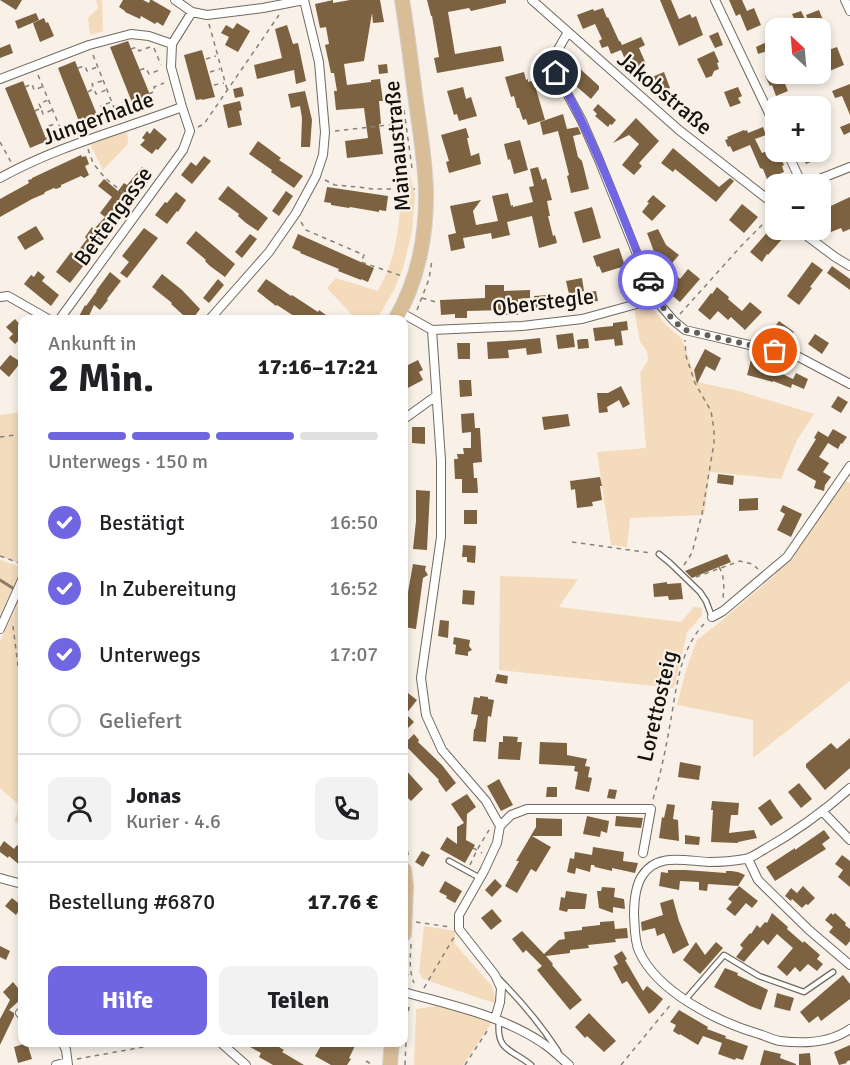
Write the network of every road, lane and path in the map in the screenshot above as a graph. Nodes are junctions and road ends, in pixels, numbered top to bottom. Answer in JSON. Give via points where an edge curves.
{"nodes":[{"id":1,"x":175,"y":0,"type":"edge"},
{"id":2,"x":304,"y":0,"type":"edge"},
{"id":3,"x":402,"y":0,"type":"edge"},
{"id":4,"x":532,"y":0,"type":"edge"},
{"id":5,"x":715,"y":0,"type":"edge"},
{"id":6,"x":845,"y":0,"type":"edge"},
{"id":7,"x":281,"y":3,"type":"edge"},
{"id":8,"x":850,"y":11,"type":"edge"},
{"id":9,"x":192,"y":12,"type":"junction"},
{"id":10,"x":207,"y":15,"type":"junction"},
{"id":11,"x":568,"y":32,"type":"junction"},
{"id":12,"x":171,"y":44,"type":"junction"},
{"id":13,"x":89,"y":45,"type":"junction"},
{"id":14,"x":131,"y":49,"type":"dead end"},
{"id":15,"x":217,"y":56,"type":"junction"},
{"id":16,"x":206,"y":58,"type":"dead end"},
{"id":17,"x":34,"y":66,"type":"junction"},
{"id":18,"x":98,"y":67,"type":"junction"},
{"id":19,"x":78,"y":68,"type":"dead end"},
{"id":20,"x":163,"y":68,"type":"junction"},
{"id":21,"x":221,"y":69,"type":"junction"},
{"id":22,"x":140,"y":70,"type":"dead end"},
{"id":23,"x":210,"y":72,"type":"dead end"},
{"id":24,"x":165,"y":75,"type":"dead end"},
{"id":25,"x":0,"y":79,"type":"edge"},
{"id":26,"x":103,"y":80,"type":"junction"},
{"id":27,"x":168,"y":81,"type":"dead end"},
{"id":28,"x":225,"y":82,"type":"junction"},
{"id":29,"x":214,"y":86,"type":"dead end"},
{"id":30,"x":25,"y":87,"type":"dead end"},
{"id":31,"x":43,"y":87,"type":"junction"},
{"id":32,"x":94,"y":89,"type":"junction"},
{"id":33,"x":107,"y":90,"type":"junction"},
{"id":34,"x":228,"y":90,"type":"junction"},
{"id":35,"x":88,"y":92,"type":"dead end"},
{"id":36,"x":149,"y":94,"type":"dead end"},
{"id":37,"x":48,"y":100,"type":"junction"},
{"id":38,"x":112,"y":102,"type":"junction"},
{"id":39,"x":404,"y":104,"type":"dead end"},
{"id":40,"x":765,"y":105,"type":"edge"},
{"id":41,"x":182,"y":107,"type":"junction"},
{"id":42,"x":41,"y":108,"type":"junction"},
{"id":43,"x":52,"y":110,"type":"junction"},
{"id":44,"x":35,"y":111,"type":"dead end"},
{"id":45,"x":97,"y":114,"type":"dead end"},
{"id":46,"x":118,"y":117,"type":"dead end"},
{"id":47,"x":57,"y":122,"type":"junction"},
{"id":48,"x":406,"y":123,"type":"junction"},
{"id":49,"x":190,"y":131,"type":"junction"},
{"id":50,"x":326,"y":132,"type":"junction"},
{"id":51,"x":46,"y":138,"type":"dead end"},
{"id":52,"x":64,"y":138,"type":"dead end"},
{"id":53,"x":85,"y":141,"type":"junction"},
{"id":54,"x":0,"y":142,"type":"edge"},
{"id":55,"x":9,"y":156,"type":"dead end"},
{"id":56,"x":850,"y":167,"type":"edge"},
{"id":57,"x":413,"y":173,"type":"dead end"},
{"id":58,"x":831,"y":175,"type":"edge"},
{"id":59,"x":316,"y":176,"type":"junction"},
{"id":60,"x":0,"y":178,"type":"edge"},
{"id":61,"x":415,"y":184,"type":"dead end"},
{"id":62,"x":765,"y":193,"type":"edge"},
{"id":63,"x":142,"y":207,"type":"junction"},
{"id":64,"x":297,"y":213,"type":"junction"},
{"id":65,"x":765,"y":222,"type":"edge"},
{"id":66,"x":812,"y":240,"type":"edge"},
{"id":67,"x":850,"y":266,"type":"edge"},
{"id":68,"x":403,"y":276,"type":"dead end"},
{"id":69,"x":0,"y":297,"type":"edge"},
{"id":70,"x":422,"y":298,"type":"dead end"},
{"id":71,"x":656,"y":299,"type":"junction"},
{"id":72,"x":439,"y":303,"type":"dead end"},
{"id":73,"x":41,"y":315,"type":"edge"},
{"id":74,"x":63,"y":315,"type":"edge"},
{"id":75,"x":213,"y":315,"type":"edge"},
{"id":76,"x":398,"y":315,"type":"edge"},
{"id":77,"x":408,"y":320,"type":"edge"},
{"id":78,"x":674,"y":321,"type":"junction"},
{"id":79,"x":432,"y":330,"type":"junction"},
{"id":80,"x":685,"y":330,"type":"junction"},
{"id":81,"x":850,"y":384,"type":"edge"},
{"id":82,"x":436,"y":396,"type":"junction"},
{"id":83,"x":408,"y":416,"type":"edge"},
{"id":84,"x":18,"y":435,"type":"edge"},
{"id":85,"x":0,"y":437,"type":"edge"},
{"id":86,"x":850,"y":466,"type":"edge"},
{"id":87,"x":572,"y":542,"type":"dead end"},
{"id":88,"x":659,"y":554,"type":"joint"},
{"id":89,"x":0,"y":556,"type":"edge"},
{"id":90,"x":18,"y":563,"type":"edge"},
{"id":91,"x":720,"y":568,"type":"junction"},
{"id":92,"x":679,"y":573,"type":"junction"},
{"id":93,"x":705,"y":573,"type":"dead end"},
{"id":94,"x":766,"y":575,"type":"junction"},
{"id":95,"x":18,"y":589,"type":"edge"},
{"id":96,"x":10,"y":607,"type":"junction"},
{"id":97,"x":723,"y":611,"type":"junction"},
{"id":98,"x":711,"y":617,"type":"junction"},
{"id":99,"x":0,"y":629,"type":"edge"},
{"id":100,"x":18,"y":666,"type":"edge"},
{"id":101,"x":850,"y":788,"type":"edge"},
{"id":102,"x":651,"y":809,"type":"junction"},
{"id":103,"x":823,"y":812,"type":"junction"},
{"id":104,"x":499,"y":825,"type":"junction"},
{"id":105,"x":850,"y":840,"type":"edge"},
{"id":106,"x":472,"y":848,"type":"dead end"},
{"id":107,"x":478,"y":851,"type":"junction"},
{"id":108,"x":643,"y":853,"type":"dead end"},
{"id":109,"x":748,"y":858,"type":"junction"},
{"id":110,"x":473,"y":860,"type":"dead end"},
{"id":111,"x":449,"y":861,"type":"dead end"},
{"id":112,"x":0,"y":878,"type":"edge"},
{"id":113,"x":480,"y":878,"type":"junction"},
{"id":114,"x":18,"y":883,"type":"edge"},
{"id":115,"x":412,"y":921,"type":"dead end"},
{"id":116,"x":459,"y":928,"type":"junction"},
{"id":117,"x":850,"y":965,"type":"edge"},
{"id":118,"x":833,"y":972,"type":"dead end"},
{"id":119,"x":408,"y":975,"type":"edge"},
{"id":120,"x":411,"y":975,"type":"dead end"},
{"id":121,"x":495,"y":975,"type":"junction"},
{"id":122,"x":412,"y":994,"type":"edge"},
{"id":123,"x":682,"y":998,"type":"junction"},
{"id":124,"x":497,"y":1020,"type":"junction"},
{"id":125,"x":850,"y":1029,"type":"edge"},
{"id":126,"x":64,"y":1047,"type":"edge"},
{"id":127,"x":142,"y":1047,"type":"edge"},
{"id":128,"x":226,"y":1047,"type":"edge"},
{"id":129,"x":392,"y":1047,"type":"edge"},
{"id":130,"x":405,"y":1047,"type":"edge"},
{"id":131,"x":366,"y":1060,"type":"dead end"},
{"id":132,"x":567,"y":1063,"type":"edge"},
{"id":133,"x":68,"y":1064,"type":"edge"},
{"id":134,"x":56,"y":1065,"type":"edge"},
{"id":135,"x":246,"y":1065,"type":"edge"},
{"id":136,"x":373,"y":1065,"type":"edge"},
{"id":137,"x":390,"y":1065,"type":"edge"},
{"id":138,"x":405,"y":1065,"type":"edge"},
{"id":139,"x":465,"y":1065,"type":"edge"},
{"id":140,"x":531,"y":1065,"type":"edge"},
{"id":141,"x":621,"y":1065,"type":"edge"}],
"edges":[{"from":1,"to":9,"type":"street"},
{"from":2,"to":7,"type":"street"},
{"from":2,"to":50,"type":"street","via":[[319,62]]},
{"from":3,"to":76,"type":"main road","name":"Mainaustraße","via":[[426,194],[416,274]]},
{"from":4,"to":11,"type":"street","name":"Jakobstraße"},
{"from":5,"to":40,"type":"street"},
{"from":6,"to":8,"type":"street"},
{"from":7,"to":10,"type":"street"},
{"from":7,"to":34,"type":"path"},
{"from":9,"to":10,"type":"street"},
{"from":9,"to":12,"type":"street"},
{"from":10,"to":15,"type":"path"},
{"from":11,"to":62,"type":"street","name":"Jakobstraße","via":[[679,130]]},
{"from":11,"to":71,"type":"street","via":[[553,62],[556,73],[582,121]]},
{"from":12,"to":13,"type":"street","via":[[131,34]]},
{"from":12,"to":41,"type":"street","name":"Jungerhalde","via":[[171,67]]},
{"from":13,"to":17,"type":"street"},
{"from":13,"to":18,"type":"path"},
{"from":14,"to":20,"type":"path","via":[[137,46],[139,51],[153,46]]},
{"from":15,"to":16,"type":"path"},
{"from":15,"to":21,"type":"path"},
{"from":17,"to":25,"type":"street"},
{"from":17,"to":31,"type":"path"},
{"from":18,"to":19,"type":"path","via":[[87,71],[85,66]]},
{"from":18,"to":26,"type":"path"},
{"from":20,"to":22,"type":"path","via":[[149,74],[146,68]]},
{"from":20,"to":24,"type":"path"},
{"from":21,"to":23,"type":"path"},
{"from":21,"to":28,"type":"path"},
{"from":26,"to":32,"type":"path","via":[[92,84]]},
{"from":26,"to":33,"type":"path"},
{"from":27,"to":36,"type":"path"},
{"from":28,"to":29,"type":"path"},
{"from":28,"to":34,"type":"path"},
{"from":30,"to":31,"type":"path"},
{"from":31,"to":37,"type":"path"},
{"from":32,"to":33,"type":"path","via":[[96,94]]},
{"from":32,"to":35,"type":"path"},
{"from":33,"to":38,"type":"path"},
{"from":34,"to":49,"type":"path","via":[[204,124]]},
{"from":37,"to":42,"type":"path","via":[[39,104]]},
{"from":37,"to":43,"type":"path"},
{"from":38,"to":45,"type":"path","via":[[100,106],[103,112]]},
{"from":38,"to":46,"type":"path"},
{"from":39,"to":48,"type":"path"},
{"from":41,"to":49,"type":"street"},
{"from":41,"to":53,"type":"street","name":"Jungerhalde"},
{"from":42,"to":43,"type":"path","via":[[43,114]]},
{"from":42,"to":44,"type":"path"},
{"from":43,"to":47,"type":"path"},
{"from":47,"to":51,"type":"path","via":[[49,126],[53,136]]},
{"from":47,"to":52,"type":"path"},
{"from":48,"to":50,"type":"path"},
{"from":48,"to":57,"type":"path"},
{"from":49,"to":63,"type":"street","name":"Bettengasse","via":[[183,150]]},
{"from":50,"to":59,"type":"street"},
{"from":53,"to":60,"type":"street","name":"Jungerhalde"},
{"from":53,"to":63,"type":"path","via":[[93,163],[105,177]]},
{"from":54,"to":55,"type":"path"},
{"from":56,"to":58,"type":"street"},
{"from":59,"to":61,"type":"path","via":[[335,184],[371,189],[417,189]]},
{"from":59,"to":64,"type":"street"},
{"from":63,"to":74,"type":"street","name":"Bettengasse"},
{"from":64,"to":68,"type":"path","via":[[306,230],[364,255],[361,262]]},
{"from":64,"to":75,"type":"street","via":[[269,252]]},
{"from":65,"to":78,"type":"path"},
{"from":66,"to":67,"type":"street"},
{"from":69,"to":73,"type":"street","via":[[8,296]]},
{"from":70,"to":72,"type":"path"},
{"from":71,"to":78,"type":"street"},
{"from":71,"to":79,"type":"street","name":"Oberstegle","via":[[582,319]]},
{"from":77,"to":79,"type":"street"},
{"from":78,"to":80,"type":"street"},
{"from":79,"to":82,"type":"street"},
{"from":80,"to":81,"type":"street","via":[[797,356]]},
{"from":80,"to":92,"type":"path","via":[[686,356],[711,411],[714,443],[692,553]]},
{"from":82,"to":83,"type":"street"},
{"from":82,"to":104,"type":"street","via":[[441,537],[421,678],[426,715],[442,750],[486,801]]},
{"from":84,"to":85,"type":"path"},
{"from":86,"to":94,"type":"street","via":[[787,557]]},
{"from":87,"to":88,"type":"path"},
{"from":88,"to":92,"type":"lane"},
{"from":89,"to":90,"type":"path"},
{"from":91,"to":93,"type":"path"},
{"from":91,"to":94,"type":"path","via":[[740,561],[752,564]]},
{"from":91,"to":97,"type":"path"},
{"from":92,"to":98,"type":"lane","via":[[700,592]]},
{"from":94,"to":97,"type":"street"},
{"from":95,"to":96,"type":"street"},
{"from":96,"to":99,"type":"street"},
{"from":96,"to":100,"type":"path"},
{"from":97,"to":98,"type":"street"},
{"from":98,"to":102,"type":"path","name":"Lorettosteig","via":[[691,640],[680,672]]},
{"from":101,"to":103,"type":"street"},
{"from":102,"to":104,"type":"street","via":[[527,809]]},
{"from":102,"to":108,"type":"street"},
{"from":103,"to":105,"type":"street"},
{"from":103,"to":109,"type":"street"},
{"from":104,"to":107,"type":"path","via":[[488,831]]},
{"from":104,"to":113,"type":"street","via":[[497,843]]},
{"from":106,"to":107,"type":"path"},
{"from":107,"to":110,"type":"path"},
{"from":109,"to":117,"type":"street","via":[[758,880]]},
{"from":109,"to":123,"type":"street","via":[[710,862],[672,859],[649,867],[641,877],[634,901],[638,950],[650,970]]},
{"from":111,"to":113,"type":"lane"},
{"from":112,"to":114,"type":"street"},
{"from":113,"to":116,"type":"street","via":[[459,915]]},
{"from":115,"to":116,"type":"path"},
{"from":116,"to":121,"type":"street"},
{"from":116,"to":122,"type":"path"},
{"from":118,"to":123,"type":"lane","via":[[804,992],[759,976],[724,955]]},
{"from":119,"to":120,"type":"path"},
{"from":121,"to":124,"type":"street","via":[[501,988]]},
{"from":121,"to":132,"type":"lane","via":[[547,1033]]},
{"from":122,"to":124,"type":"street"},
{"from":123,"to":125,"type":"street","via":[[724,1021],[779,1041],[815,1042]]},
{"from":123,"to":141,"type":"path"},
{"from":124,"to":132,"type":"street","via":[[544,1043]]},
{"from":124,"to":139,"type":"path"},
{"from":124,"to":140,"type":"lane","via":[[503,1047]]},
{"from":126,"to":133,"type":"street"},
{"from":127,"to":133,"type":"path"},
{"from":128,"to":135,"type":"street"},
{"from":129,"to":137,"type":"main road"},
{"from":130,"to":138,"type":"path"},
{"from":131,"to":136,"type":"path"},
{"from":133,"to":134,"type":"street"}]}
